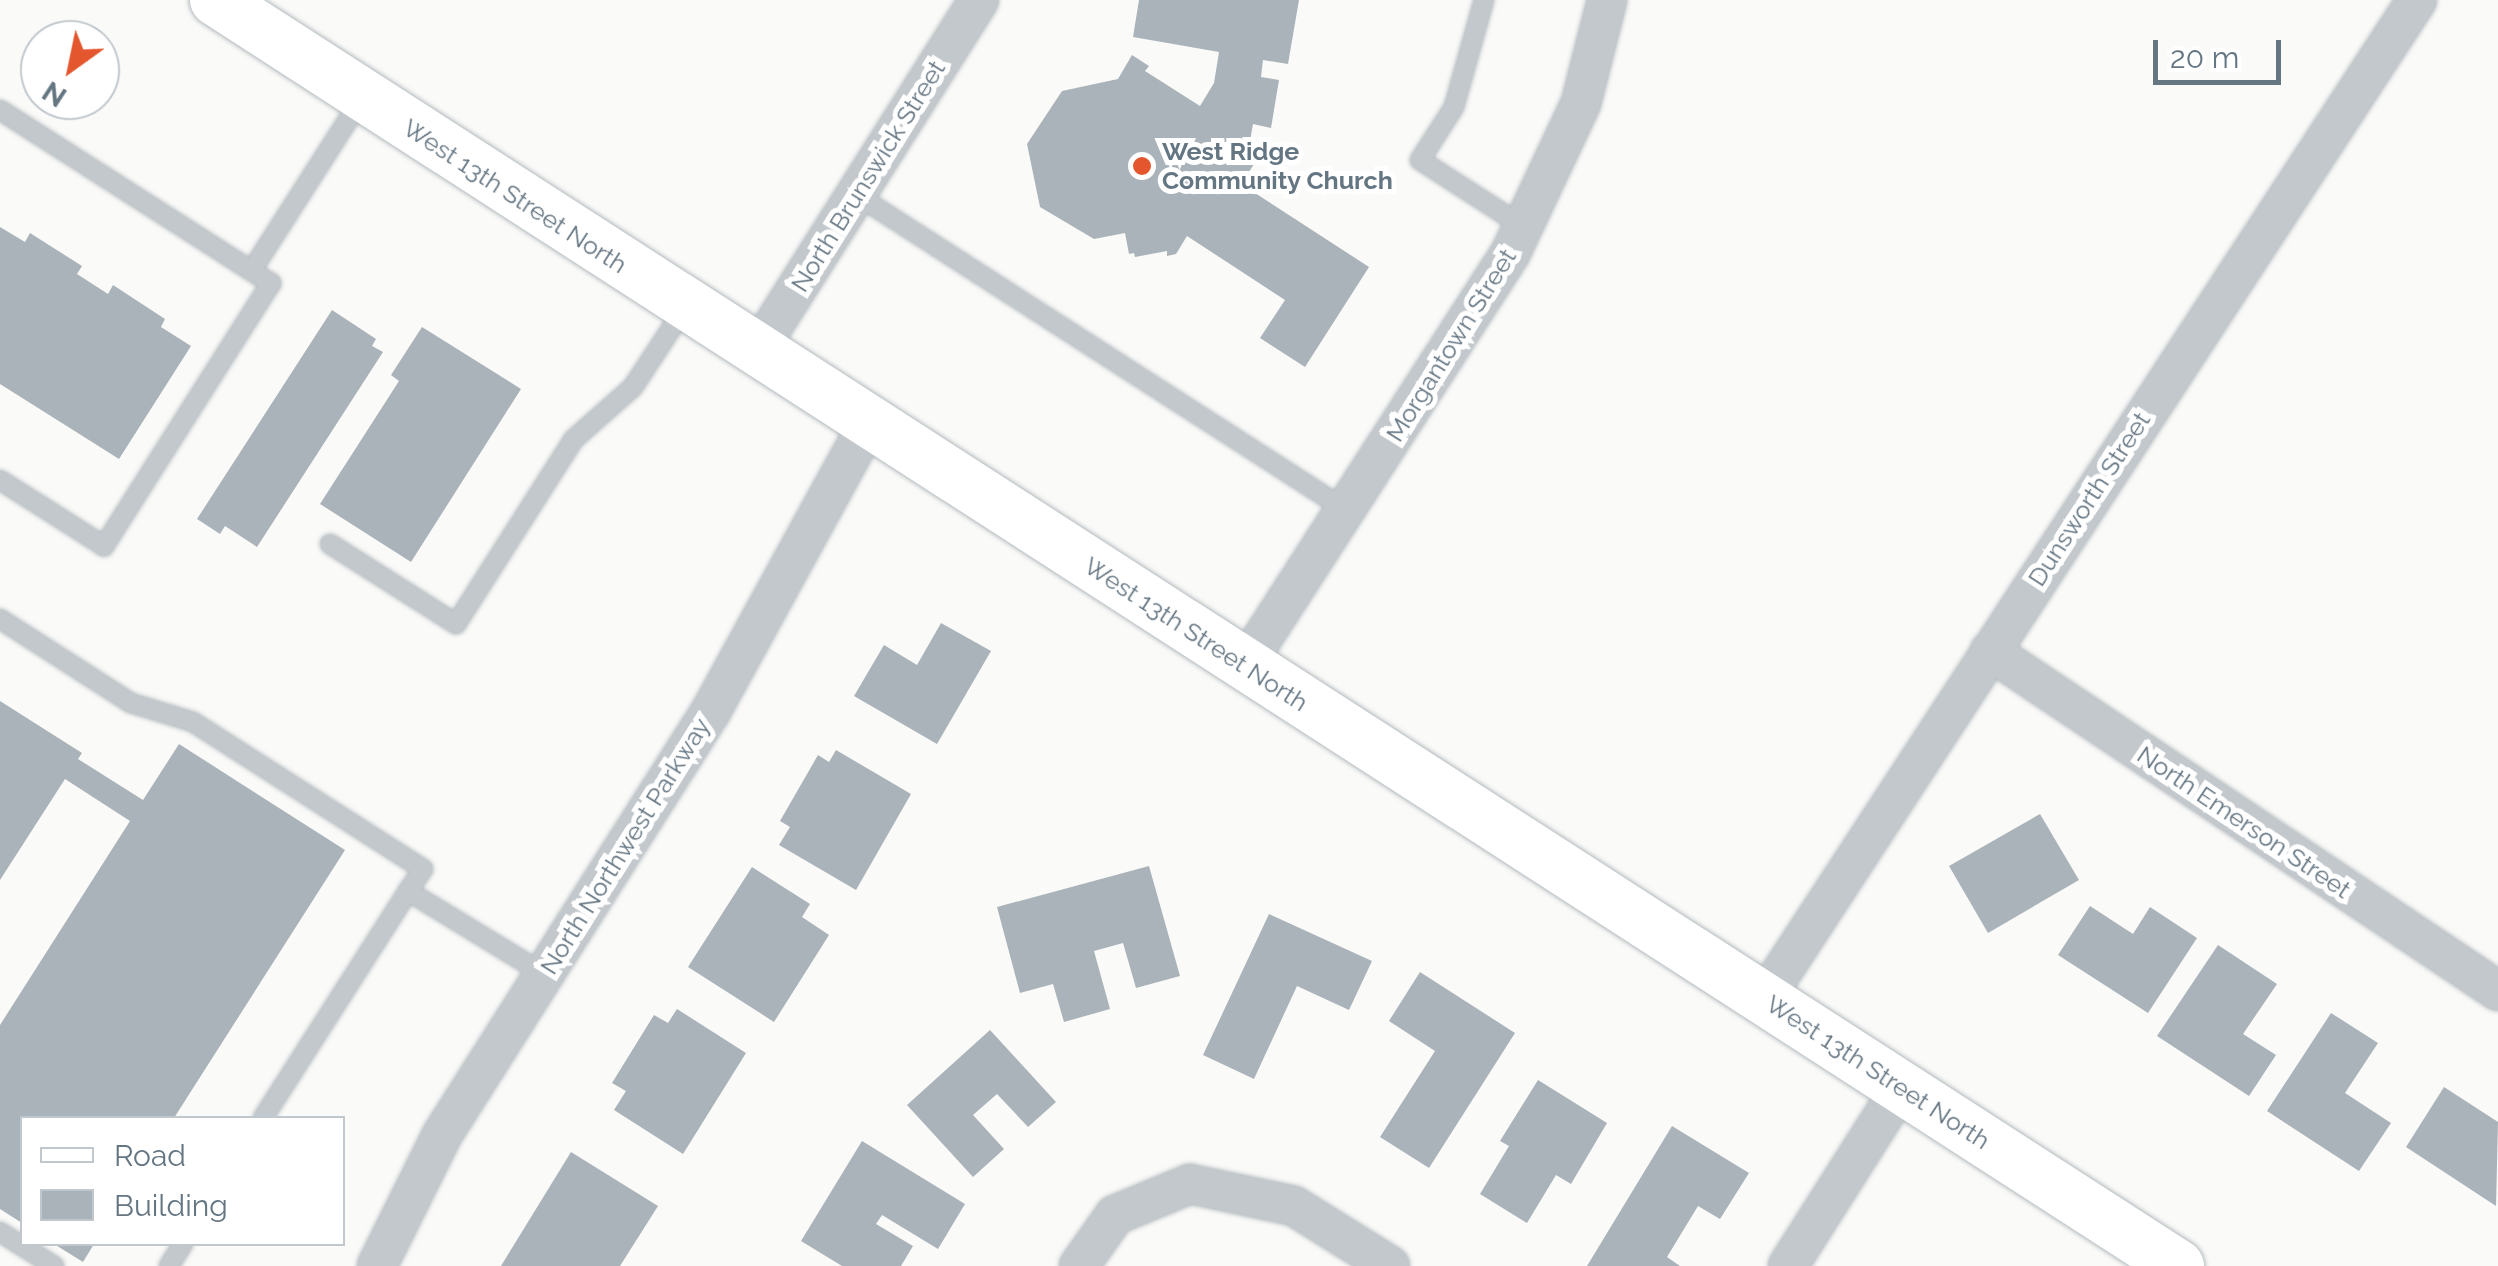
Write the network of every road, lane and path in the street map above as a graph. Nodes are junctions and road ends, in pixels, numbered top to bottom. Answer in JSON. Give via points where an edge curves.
{"nodes":[{"id":1,"x":216,"y":0,"type":"edge"},
{"id":2,"x":979,"y":0,"type":"edge"},
{"id":3,"x":1484,"y":0,"type":"edge"},
{"id":4,"x":1606,"y":0,"type":"edge"},
{"id":5,"x":2417,"y":0,"type":"edge"},
{"id":6,"x":362,"y":97,"type":"junction"},
{"id":7,"x":0,"y":110,"type":"edge"},
{"id":8,"x":855,"y":194,"type":"junction"},
{"id":9,"x":1524,"y":228,"type":"junction"},
{"id":10,"x":252,"y":270,"type":"junction"},
{"id":11,"x":686,"y":306,"type":"junction"},
{"id":12,"x":757,"y":351,"type":"junction"},
{"id":13,"x":869,"y":423,"type":"junction"},
{"id":14,"x":0,"y":480,"type":"edge"},
{"id":15,"x":1346,"y":510,"type":"junction"},
{"id":16,"x":330,"y":544,"type":"dead end"},
{"id":17,"x":0,"y":619,"type":"edge"},
{"id":18,"x":1990,"y":651,"type":"junction"},
{"id":19,"x":1244,"y":665,"type":"junction"},
{"id":20,"x":408,"y":891,"type":"junction"},
{"id":21,"x":544,"y":974,"type":"junction"},
{"id":22,"x":2498,"y":991,"type":"edge"},
{"id":23,"x":1764,"y":999,"type":"junction"},
{"id":24,"x":1901,"y":1088,"type":"junction"},
{"id":25,"x":264,"y":1116,"type":"edge"},
{"id":26,"x":22,"y":1246,"type":"edge"},
{"id":27,"x":54,"y":1266,"type":"edge"},
{"id":28,"x":377,"y":1266,"type":"edge"},
{"id":29,"x":1079,"y":1266,"type":"edge"},
{"id":30,"x":1390,"y":1266,"type":"edge"},
{"id":31,"x":1788,"y":1266,"type":"edge"},
{"id":32,"x":2178,"y":1266,"type":"edge"}],
"edges":[{"from":1,"to":6,"type":"street","name":"West 13th Street North"},
{"from":2,"to":8,"type":"street","name":"North Brunswick Street"},
{"from":3,"to":9,"type":"lane","via":[[1454,108],[1420,160]]},
{"from":4,"to":9,"type":"street","name":"Morgantown Street","via":[[1581,103]]},
{"from":5,"to":18,"type":"street","name":"Dunsworth Street"},
{"from":6,"to":10,"type":"lane"},
{"from":6,"to":11,"type":"street","name":"West 13th Street North"},
{"from":7,"to":10,"type":"lane"},
{"from":8,"to":12,"type":"street","name":"North Brunswick Street"},
{"from":8,"to":15,"type":"lane"},
{"from":9,"to":15,"type":"street","name":"Morgantown Street"},
{"from":10,"to":14,"type":"lane","via":[[271,282],[104,546]]},
{"from":11,"to":12,"type":"street","name":"West 13th Street North"},
{"from":11,"to":16,"type":"lane","via":[[633,387],[573,440],[456,624]]},
{"from":12,"to":13,"type":"street","name":"West 13th Street North"},
{"from":13,"to":19,"type":"street","name":"West 13th Street North"},
{"from":13,"to":21,"type":"street","name":"North Northwest Parkway","via":[[711,710]]},
{"from":15,"to":19,"type":"street","name":"Morgantown Street"},
{"from":17,"to":20,"type":"lane","via":[[131,703],[193,722],[423,869]]},
{"from":18,"to":22,"type":"street","name":"North Emerson Street"},
{"from":18,"to":23,"type":"street","name":"Dunsworth Street"},
{"from":19,"to":23,"type":"street","name":"West 13th Street North"},
{"from":20,"to":21,"type":"lane"},
{"from":20,"to":25,"type":"lane"},
{"from":21,"to":28,"type":"street","name":"North Northwest Parkway","via":[[442,1134]]},
{"from":23,"to":24,"type":"street","name":"West 13th Street North"},
{"from":24,"to":31,"type":"street"},
{"from":24,"to":32,"type":"street","name":"West 13th Street North"},
{"from":26,"to":27,"type":"lane"},
{"from":29,"to":30,"type":"street","via":[[1115,1215],[1190,1184],[1294,1206]]}]}
